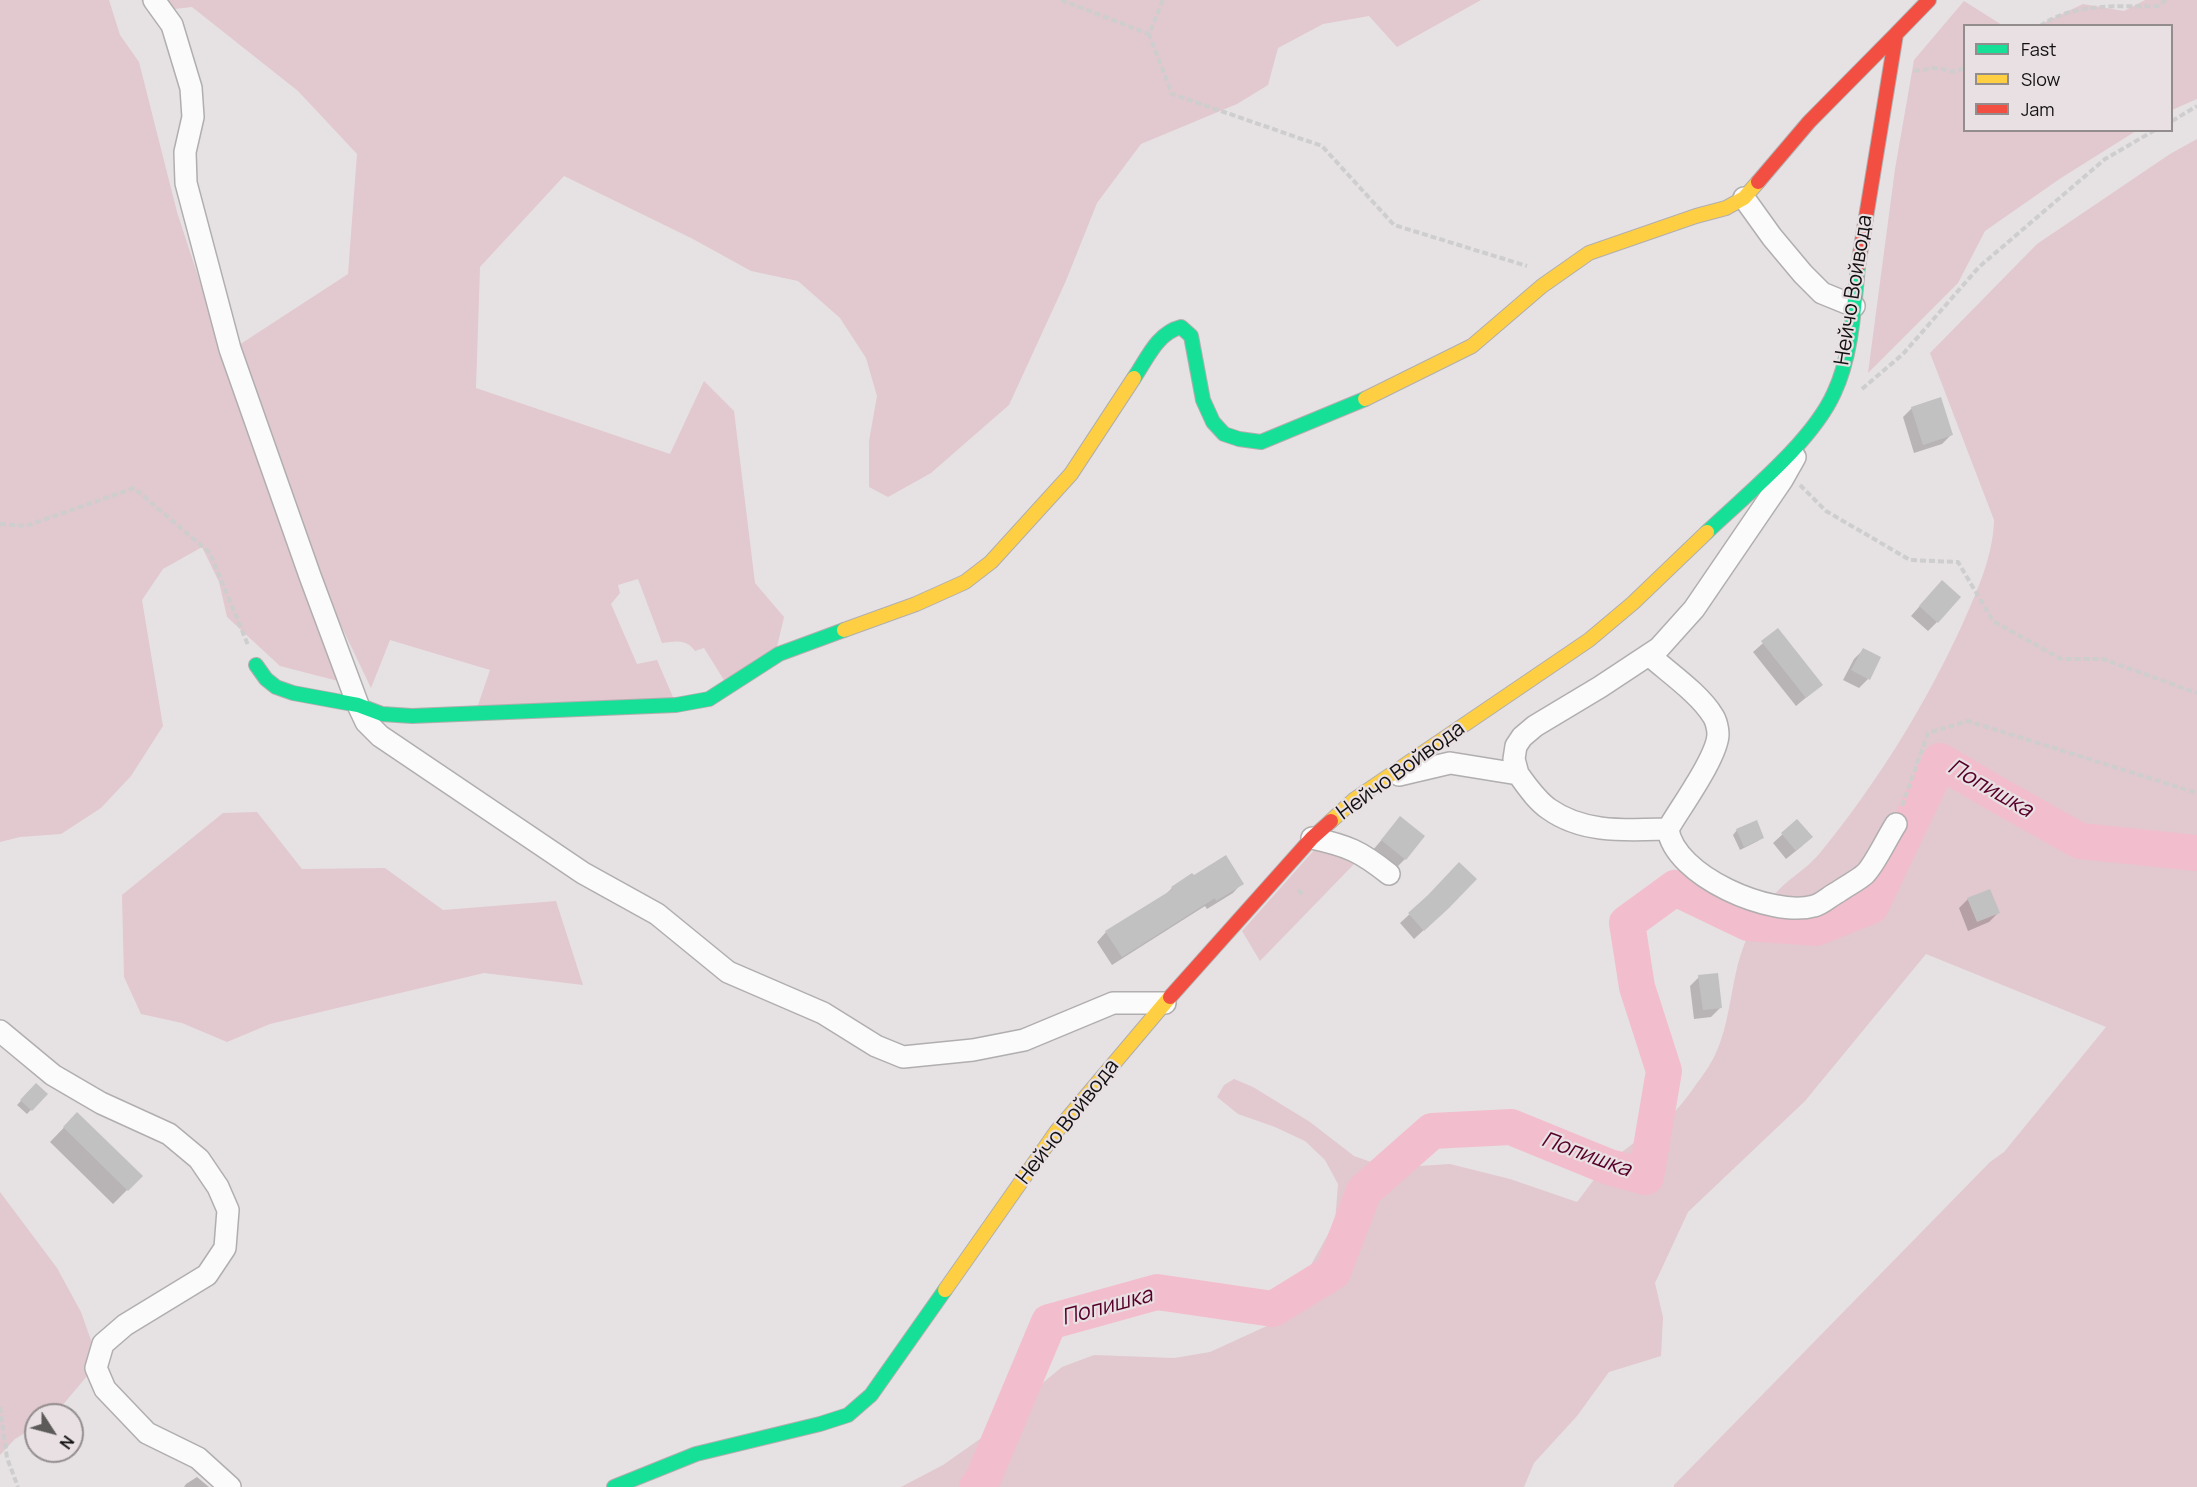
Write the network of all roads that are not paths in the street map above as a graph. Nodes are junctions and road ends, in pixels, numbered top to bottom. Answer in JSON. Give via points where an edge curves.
{"nodes":[{"id":1,"x":154,"y":0,"type":"edge"},
{"id":2,"x":1929,"y":0,"type":"edge"},
{"id":3,"x":1896,"y":34,"type":"junction"},
{"id":4,"x":1744,"y":198,"type":"junction"},
{"id":5,"x":1854,"y":306,"type":"junction"},
{"id":6,"x":1805,"y":438,"type":"junction"},
{"id":7,"x":1649,"y":655,"type":"junction"},
{"id":8,"x":256,"y":665,"type":"road end"},
{"id":9,"x":358,"y":705,"type":"junction"},
{"id":10,"x":1518,"y":774,"type":"junction"},
{"id":11,"x":1384,"y":779,"type":"junction"},
{"id":12,"x":1896,"y":824,"type":"road end"},
{"id":13,"x":1668,"y":829,"type":"junction"},
{"id":14,"x":1312,"y":838,"type":"junction"},
{"id":15,"x":1389,"y":874,"type":"dead end"},
{"id":16,"x":1165,"y":1003,"type":"junction"},
{"id":17,"x":0,"y":1031,"type":"edge"},
{"id":18,"x":230,"y":1487,"type":"edge"},
{"id":19,"x":614,"y":1487,"type":"edge"}],
"edges":[{"from":1,"to":9,"type":"street","via":[[172,25],[191,88],[193,117],[185,152],[186,183],[230,349]]},
{"from":2,"to":3,"type":"street"},
{"from":3,"to":4,"type":"street","via":[[1809,122]]},
{"from":3,"to":5,"type":"street","name":"Нейчо Войвода"},
{"from":4,"to":5,"type":"street","via":[[1772,237],[1822,293]]},
{"from":4,"to":9,"type":"street","via":[[1726,208],[1589,253],[1472,346],[1359,402],[1261,442],[1224,434],[1213,422],[1203,400],[1191,336],[1181,327],[1170,330],[1160,339],[1071,474],[991,562],[965,582],[916,604],[779,654],[708,699],[676,705],[412,716],[382,714]]},
{"from":5,"to":6,"type":"street","name":"Нейчо Войвода","via":[[1844,365],[1834,394]]},
{"from":6,"to":7,"type":"street","via":[[1787,472],[1694,609]]},
{"from":6,"to":11,"type":"street","name":"Нейчо Войвода","via":[[1633,603],[1589,640]]},
{"from":7,"to":10,"type":"street","via":[[1522,737],[1514,759]]},
{"from":7,"to":13,"type":"street","via":[[1702,702],[1714,717],[1718,734],[1715,747]]},
{"from":8,"to":9,"type":"street","via":[[276,687]]},
{"from":9,"to":16,"type":"street","via":[[366,722],[380,736],[583,873],[657,914],[728,972],[823,1013],[876,1046],[903,1057],[1024,1040],[1113,1003]]},
{"from":10,"to":11,"type":"street","via":[[1450,763]]},
{"from":10,"to":13,"type":"street","via":[[1541,802],[1566,819],[1590,828]]},
{"from":11,"to":14,"type":"street","name":"Нейчо Войвода"},
{"from":12,"to":13,"type":"street","via":[[1866,874],[1816,906],[1796,909],[1762,903],[1721,887],[1681,856],[1669,838]]},
{"from":14,"to":15,"type":"street","via":[[1365,855]]},
{"from":14,"to":16,"type":"street","name":"Нейчо Войвода"},
{"from":16,"to":19,"type":"street","name":"Нейчо Войвода","via":[[1056,1132],[872,1395],[848,1415],[696,1454]]},
{"from":17,"to":18,"type":"street","via":[[53,1075],[101,1103],[169,1134],[199,1159],[218,1187],[228,1210],[225,1248],[207,1275],[125,1324],[103,1344],[96,1368],[105,1389],[147,1433],[198,1458]]}]}
